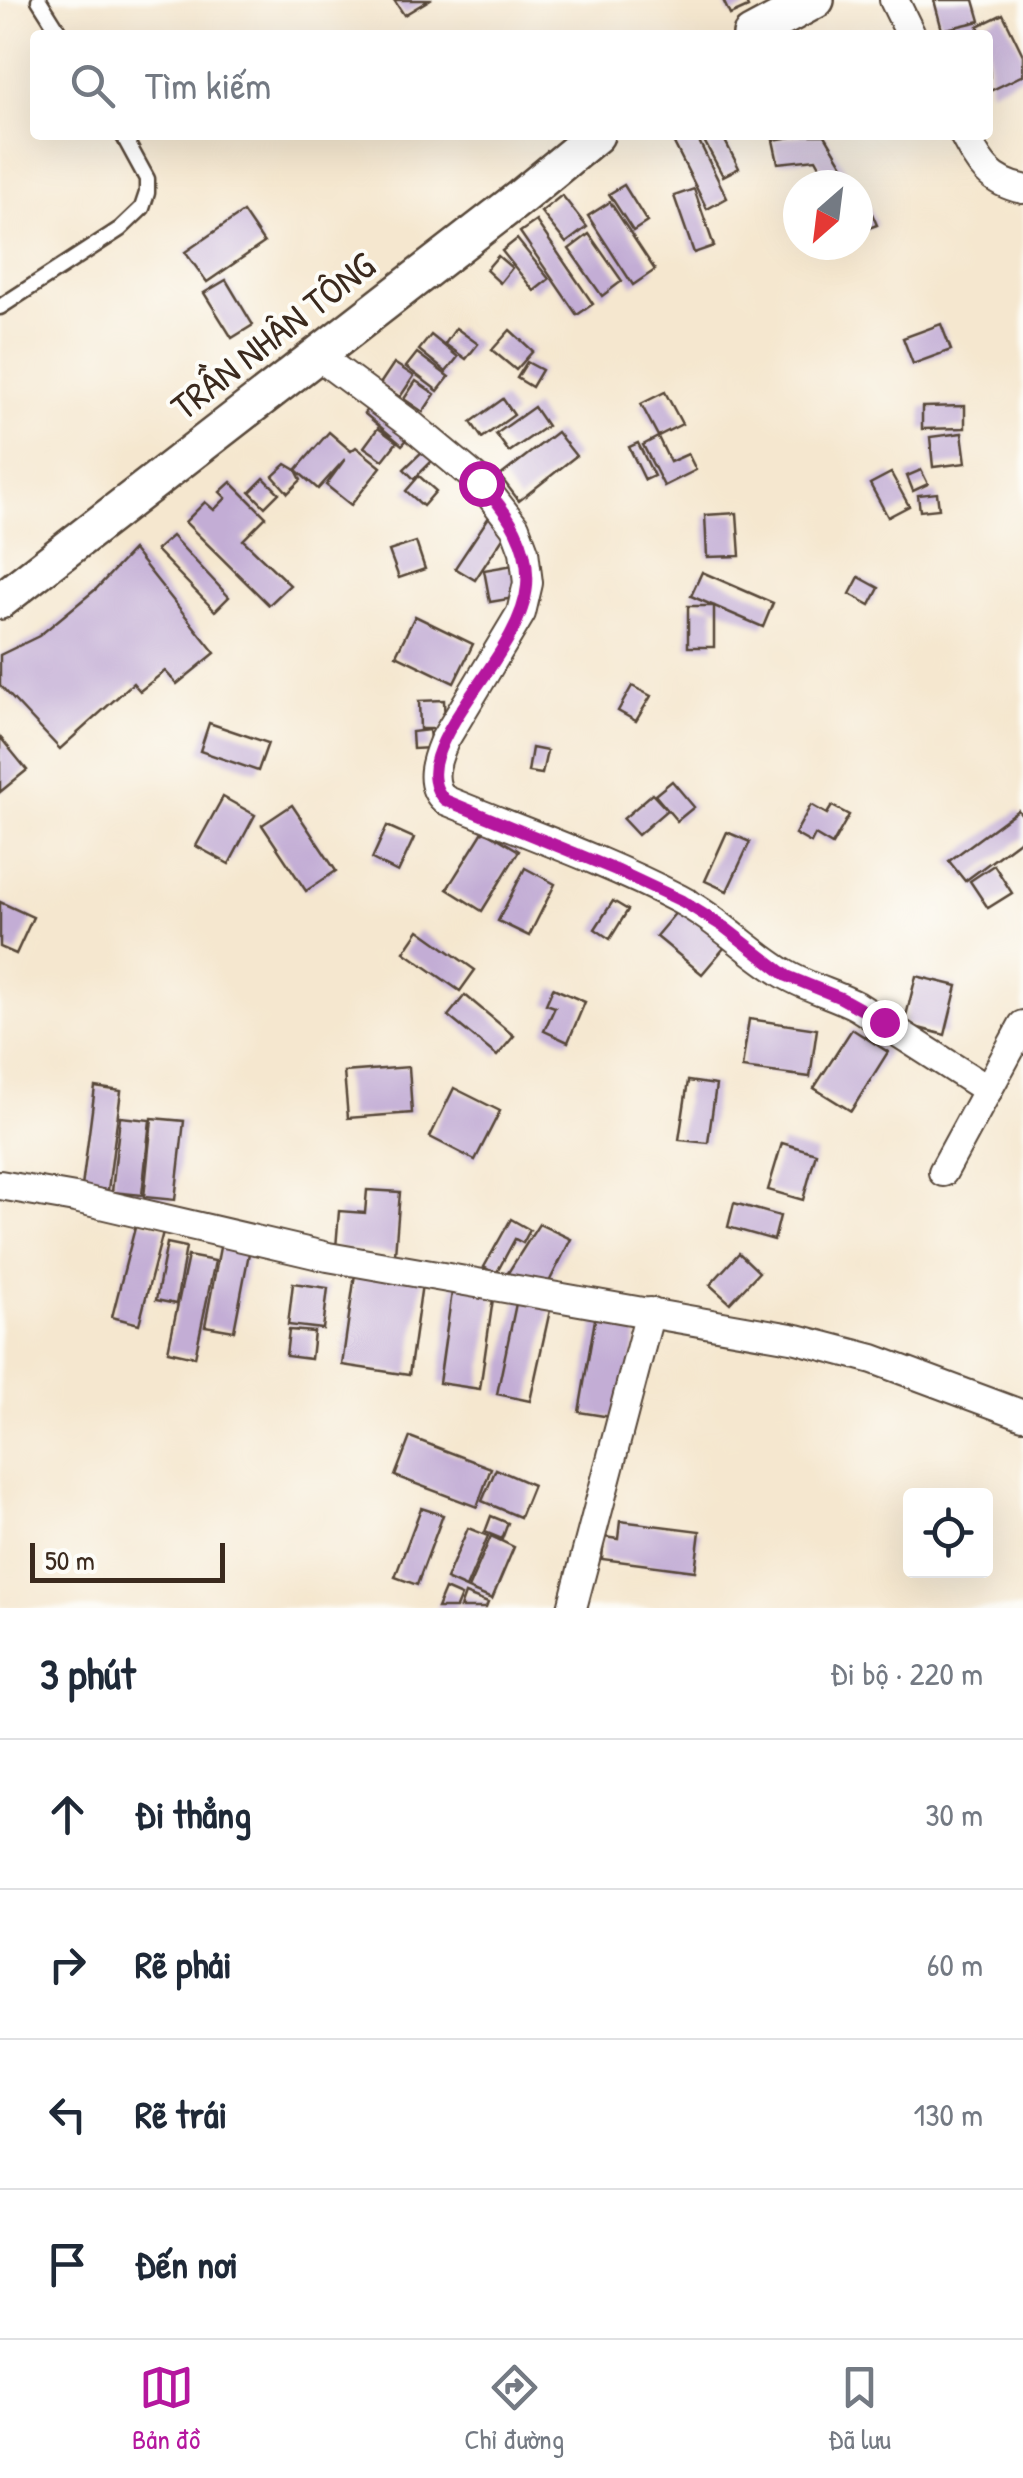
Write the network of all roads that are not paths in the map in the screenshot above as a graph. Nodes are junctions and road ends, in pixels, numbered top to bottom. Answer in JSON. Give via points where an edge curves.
{"nodes":[{"id":1,"x":39,"y":0,"type":"edge"},
{"id":2,"x":816,"y":0,"type":"edge"},
{"id":3,"x":894,"y":0,"type":"edge"},
{"id":4,"x":59,"y":30,"type":"edge"},
{"id":5,"x":760,"y":30,"type":"edge"},
{"id":6,"x":909,"y":30,"type":"edge"},
{"id":7,"x":126,"y":140,"type":"edge"},
{"id":8,"x":590,"y":140,"type":"edge"},
{"id":9,"x":967,"y":140,"type":"edge"},
{"id":10,"x":1023,"y":188,"type":"edge"},
{"id":11,"x":0,"y":307,"type":"edge"},
{"id":12,"x":317,"y":355,"type":"junction"},
{"id":13,"x":0,"y":602,"type":"edge"},
{"id":14,"x":1023,"y":1025,"type":"edge"},
{"id":15,"x":988,"y":1090,"type":"junction"},
{"id":16,"x":943,"y":1172,"type":"dead end"},
{"id":17,"x":0,"y":1185,"type":"edge"},
{"id":18,"x":650,"y":1312,"type":"junction"},
{"id":19,"x":1023,"y":1415,"type":"edge"},
{"id":20,"x":572,"y":1608,"type":"edge"}],
"edges":[{"from":1,"to":4,"type":"lane"},
{"from":2,"to":5,"type":"street"},
{"from":3,"to":6,"type":"street"},
{"from":7,"to":11,"type":"lane","via":[[147,178],[142,208]]},
{"from":8,"to":12,"type":"street","name":"TRẦN NHÂN TÔNG"},
{"from":9,"to":10,"type":"street","via":[[980,166]]},
{"from":12,"to":13,"type":"street","name":"TRẦN NHÂN TÔNG"},
{"from":12,"to":15,"type":"street","via":[[481,483],[516,526],[524,551],[528,583],[521,613],[444,741],[435,762],[438,793],[682,901],[775,969],[857,1006]]},
{"from":14,"to":15,"type":"street"},
{"from":15,"to":16,"type":"street"},
{"from":17,"to":18,"type":"street","via":[[328,1257]]},
{"from":18,"to":19,"type":"street","via":[[837,1348]]},
{"from":18,"to":20,"type":"street"}]}
